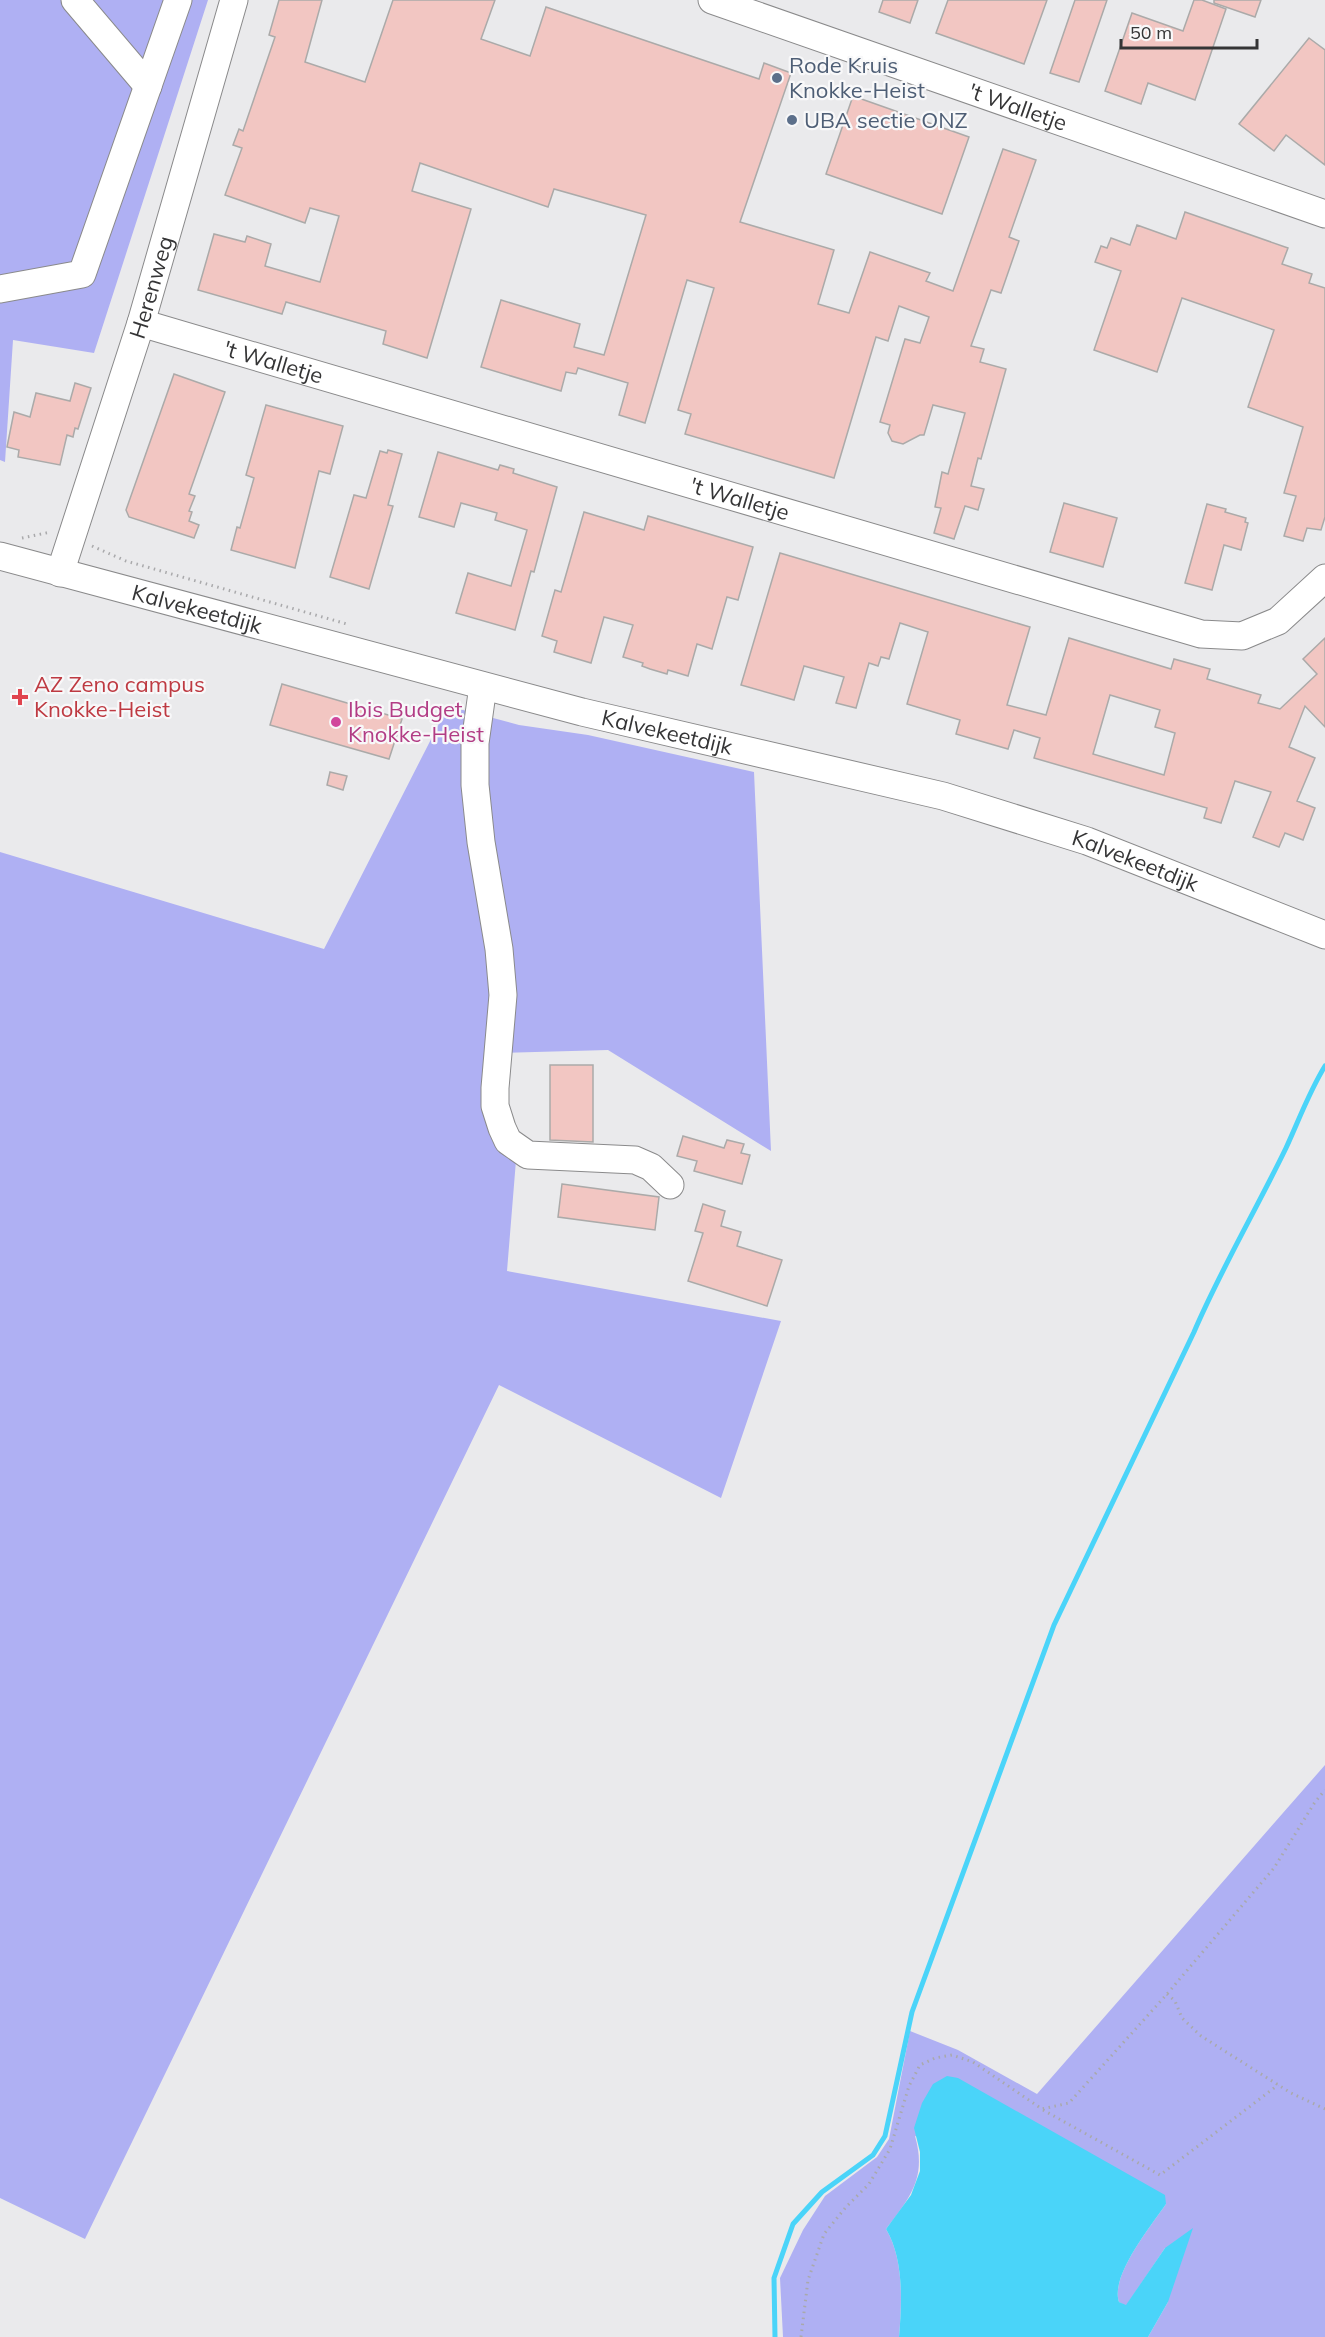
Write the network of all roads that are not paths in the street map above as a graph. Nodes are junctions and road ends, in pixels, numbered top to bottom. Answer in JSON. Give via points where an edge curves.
{"nodes":[{"id":1,"x":75,"y":0,"type":"edge"},
{"id":2,"x":178,"y":0,"type":"edge"},
{"id":3,"x":234,"y":0,"type":"edge"},
{"id":4,"x":712,"y":0,"type":"edge"},
{"id":5,"x":148,"y":86,"type":"junction"},
{"id":6,"x":1325,"y":214,"type":"edge"},
{"id":7,"x":0,"y":289,"type":"edge"},
{"id":8,"x":141,"y":323,"type":"junction"},
{"id":9,"x":0,"y":556,"type":"edge"},
{"id":10,"x":60,"y":573,"type":"junction"},
{"id":11,"x":1325,"y":578,"type":"edge"},
{"id":12,"x":483,"y":686,"type":"junction"},
{"id":13,"x":1325,"y":935,"type":"edge"},
{"id":14,"x":670,"y":1185,"type":"dead end"}],
"edges":[{"from":1,"to":5,"type":"street"},
{"from":2,"to":5,"type":"street"},
{"from":3,"to":8,"type":"street","name":"Herenweg"},
{"from":4,"to":6,"type":"street","name":"'t Walletje"},
{"from":5,"to":7,"type":"street","via":[[82,274]]},
{"from":8,"to":10,"type":"street","name":"Herenweg"},
{"from":8,"to":11,"type":"street","name":"'t Walletje","via":[[1201,634],[1242,636],[1278,621]]},
{"from":9,"to":10,"type":"street","name":"Kalvekeetdijk"},
{"from":10,"to":12,"type":"street","name":"Kalvekeetdijk"},
{"from":12,"to":13,"type":"street","name":"Kalvekeetdijk","via":[[1012,816],[1128,856]]},
{"from":12,"to":14,"type":"street","via":[[475,743],[475,785],[503,995],[495,1088],[495,1106],[502,1128],[508,1141],[528,1155],[635,1160],[651,1167]]}]}
